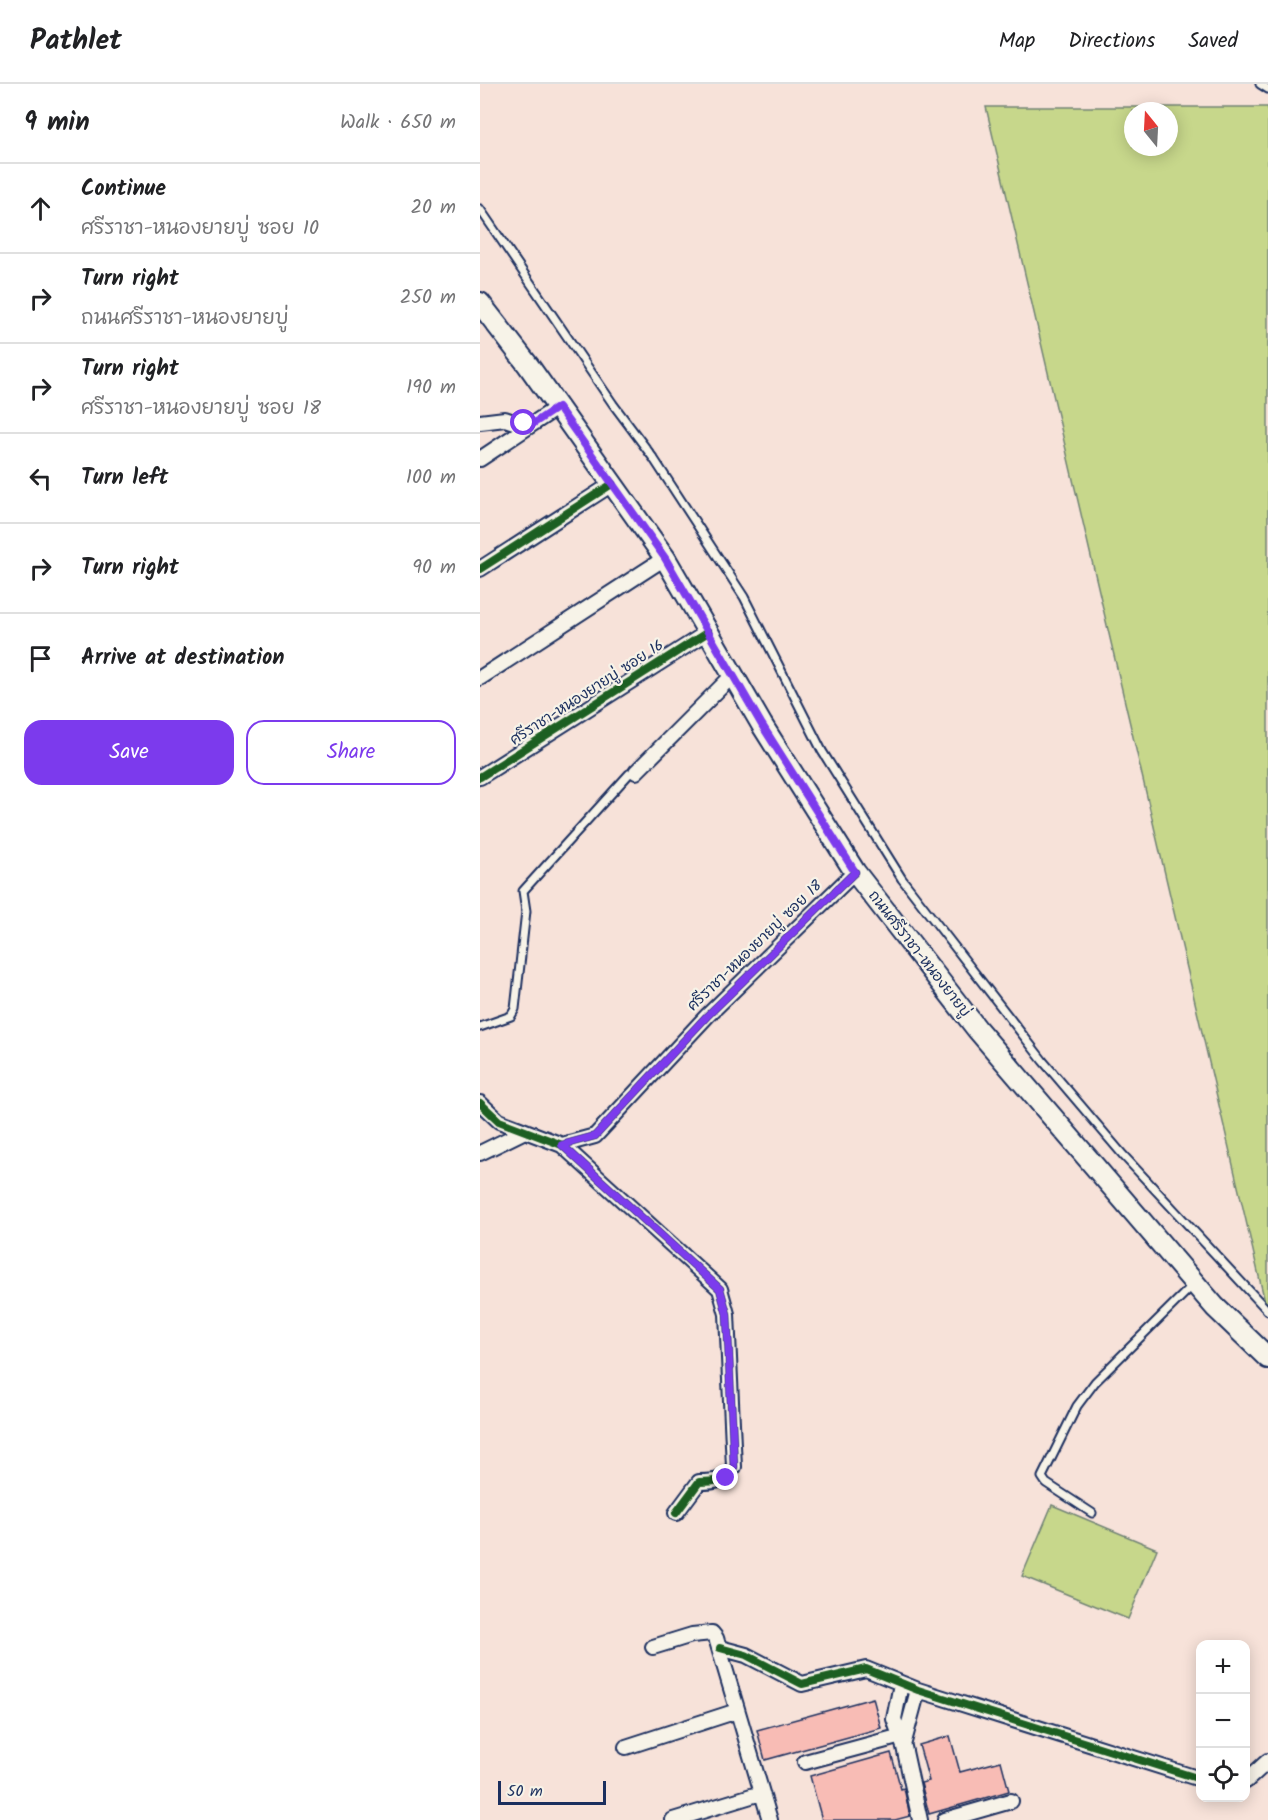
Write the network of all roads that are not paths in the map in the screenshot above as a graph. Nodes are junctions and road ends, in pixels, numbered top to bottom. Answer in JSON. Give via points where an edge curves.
{"nodes":[{"id":1,"x":1260,"y":84,"type":"edge"},
{"id":2,"x":1268,"y":89,"type":"edge"},
{"id":3,"x":480,"y":208,"type":"edge"},
{"id":4,"x":480,"y":303,"type":"edge"},
{"id":5,"x":558,"y":407,"type":"junction"},
{"id":6,"x":480,"y":422,"type":"edge"},
{"id":7,"x":528,"y":427,"type":"junction"},
{"id":8,"x":480,"y":459,"type":"edge"},
{"id":9,"x":612,"y":484,"type":"junction"},
{"id":10,"x":665,"y":558,"type":"junction"},
{"id":11,"x":480,"y":569,"type":"edge"},
{"id":12,"x":708,"y":632,"type":"junction"},
{"id":13,"x":733,"y":675,"type":"junction"},
{"id":14,"x":480,"y":678,"type":"edge"},
{"id":15,"x":632,"y":773,"type":"joint"},
{"id":16,"x":480,"y":777,"type":"edge"},
{"id":17,"x":855,"y":872,"type":"junction"},
{"id":18,"x":480,"y":1027,"type":"edge"},
{"id":19,"x":480,"y":1103,"type":"edge"},
{"id":20,"x":525,"y":1131,"type":"junction"},
{"id":21,"x":562,"y":1145,"type":"junction"},
{"id":22,"x":480,"y":1153,"type":"edge"},
{"id":23,"x":1194,"y":1283,"type":"junction"},
{"id":24,"x":1268,"y":1311,"type":"edge"},
{"id":25,"x":1268,"y":1358,"type":"edge"},
{"id":26,"x":676,"y":1513,"type":"dead end"},
{"id":27,"x":1092,"y":1513,"type":"dead end"},
{"id":28,"x":653,"y":1647,"type":"dead end"},
{"id":29,"x":720,"y":1648,"type":"junction"},
{"id":30,"x":901,"y":1684,"type":"junction"},
{"id":31,"x":918,"y":1690,"type":"junction"},
{"id":32,"x":737,"y":1711,"type":"junction"},
{"id":33,"x":902,"y":1740,"type":"junction"},
{"id":34,"x":626,"y":1747,"type":"dead end"},
{"id":35,"x":1268,"y":1761,"type":"edge"},
{"id":36,"x":805,"y":1762,"type":"dead end"},
{"id":37,"x":1250,"y":1777,"type":"edge"},
{"id":38,"x":1196,"y":1778,"type":"edge"},
{"id":39,"x":761,"y":1793,"type":"junction"},
{"id":40,"x":1011,"y":1801,"type":"dead end"},
{"id":41,"x":673,"y":1820,"type":"edge"},
{"id":42,"x":770,"y":1820,"type":"edge"},
{"id":43,"x":920,"y":1820,"type":"edge"},
{"id":44,"x":945,"y":1820,"type":"edge"}],
"edges":[{"from":1,"to":2,"type":"lane"},
{"from":3,"to":24,"type":"lane","via":[[654,459],[744,597],[822,751],[902,879],[1043,1061],[1123,1155]]},
{"from":4,"to":5,"type":"main road","name":"ถนนศรีราชา-หนองยายบู่"},
{"from":5,"to":7,"type":"street"},
{"from":5,"to":9,"type":"main road","name":"ถนนศรีราชา-หนองยายบู่"},
{"from":6,"to":7,"type":"street","via":[[505,419]]},
{"from":7,"to":8,"type":"street"},
{"from":9,"to":10,"type":"main road","name":"ถนนศรีราชา-หนองยายบู่"},
{"from":9,"to":11,"type":"street"},
{"from":10,"to":12,"type":"main road","name":"ถนนศรีราชา-หนองยายบู่"},
{"from":10,"to":14,"type":"street"},
{"from":12,"to":13,"type":"main road","name":"ถนนศรีราชา-หนองยายบู่"},
{"from":12,"to":16,"type":"street","name":"ศรีราชา-หนองยายบู่ ซอย 16"},
{"from":13,"to":15,"type":"street"},
{"from":13,"to":17,"type":"main road","name":"ถนนศรีราชา-หนองยายบู่"},
{"from":15,"to":18,"type":"lane","via":[[523,891],[526,910],[515,1009],[511,1016]]},
{"from":17,"to":21,"type":"street","name":"ศรีราชา-หนองยายบู่ ซอย 18","via":[[707,1016],[595,1136]]},
{"from":17,"to":23,"type":"main road","name":"ถนนศรีราชา-หนองยายบู่","via":[[977,1029]]},
{"from":19,"to":20,"type":"street","via":[[499,1121]]},
{"from":20,"to":21,"type":"street"},
{"from":20,"to":22,"type":"street"},
{"from":21,"to":26,"type":"street","via":[[720,1289],[727,1314],[734,1467],[717,1482],[699,1482]]},
{"from":23,"to":25,"type":"main road","name":"ถนนศรีราชา-หนองยายบู่"},
{"from":23,"to":27,"type":"lane","via":[[1095,1382],[1077,1406],[1042,1477]]},
{"from":28,"to":29,"type":"street","via":[[712,1633]]},
{"from":29,"to":30,"type":"street","via":[[746,1655],[802,1684],[866,1669]]},
{"from":29,"to":32,"type":"street"},
{"from":30,"to":31,"type":"street"},
{"from":30,"to":33,"type":"street","via":[[894,1719]]},
{"from":31,"to":33,"type":"street"},
{"from":31,"to":38,"type":"street"},
{"from":32,"to":34,"type":"street"},
{"from":32,"to":39,"type":"street"},
{"from":33,"to":36,"type":"street"},
{"from":33,"to":43,"type":"street"},
{"from":35,"to":37,"type":"street"},
{"from":39,"to":41,"type":"street"},
{"from":39,"to":42,"type":"street"},
{"from":40,"to":44,"type":"street"}]}
